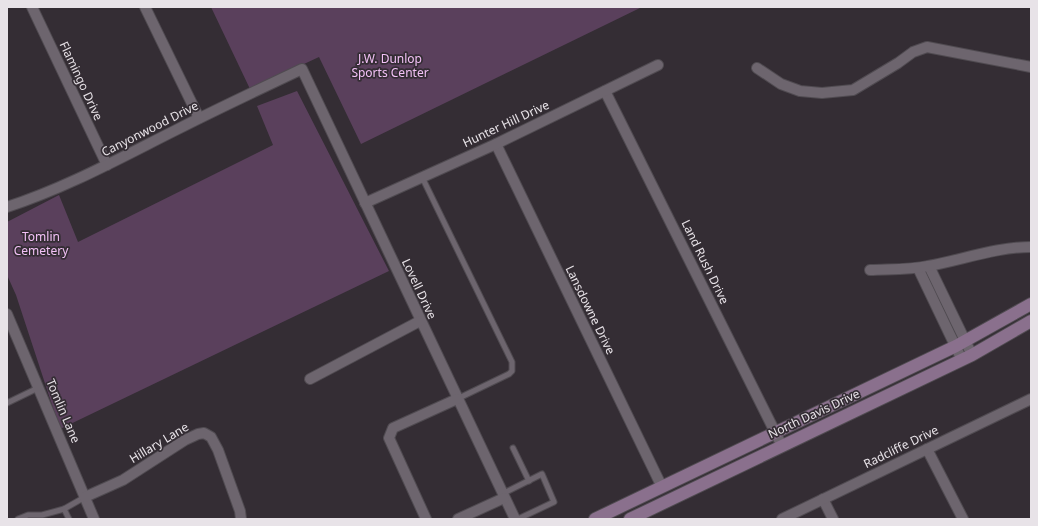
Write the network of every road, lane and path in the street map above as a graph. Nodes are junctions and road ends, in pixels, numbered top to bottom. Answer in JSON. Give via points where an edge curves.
{"nodes":[{"id":1,"x":32,"y":7,"type":"edge"},
{"id":2,"x":146,"y":7,"type":"edge"},
{"id":3,"x":658,"y":65,"type":"dead end"},
{"id":4,"x":1031,"y":67,"type":"edge"},
{"id":5,"x":757,"y":68,"type":"dead end"},
{"id":6,"x":302,"y":69,"type":"joint"},
{"id":7,"x":605,"y":91,"type":"junction"},
{"id":8,"x":199,"y":118,"type":"junction"},
{"id":9,"x":496,"y":144,"type":"junction"},
{"id":10,"x":107,"y":165,"type":"junction"},
{"id":11,"x":422,"y":178,"type":"junction"},
{"id":12,"x":8,"y":203,"type":"edge"},
{"id":13,"x":365,"y":204,"type":"junction"},
{"id":14,"x":1031,"y":247,"type":"edge"},
{"id":15,"x":929,"y":266,"type":"junction"},
{"id":16,"x":918,"y":268,"type":"junction"},
{"id":17,"x":870,"y":270,"type":"dead end"},
{"id":18,"x":1031,"y":304,"type":"edge"},
{"id":19,"x":7,"y":314,"type":"edge"},
{"id":20,"x":1031,"y":321,"type":"edge"},
{"id":21,"x":420,"y":322,"type":"junction"},
{"id":22,"x":961,"y":344,"type":"junction"},
{"id":23,"x":967,"y":357,"type":"junction"},
{"id":24,"x":310,"y":379,"type":"dead end"},
{"id":25,"x":38,"y":388,"type":"junction"},
{"id":26,"x":457,"y":399,"type":"junction"},
{"id":27,"x":1031,"y":399,"type":"edge"},
{"id":28,"x":7,"y":403,"type":"edge"},
{"id":29,"x":775,"y":432,"type":"junction"},
{"id":30,"x":782,"y":446,"type":"junction"},
{"id":31,"x":513,"y":448,"type":"dead end"},
{"id":32,"x":927,"y":449,"type":"junction"},
{"id":33,"x":529,"y":481,"type":"junction"},
{"id":34,"x":662,"y":487,"type":"junction"},
{"id":35,"x":503,"y":496,"type":"junction"},
{"id":36,"x":85,"y":497,"type":"junction"},
{"id":37,"x":823,"y":499,"type":"junction"},
{"id":38,"x":64,"y":509,"type":"junction"},
{"id":39,"x":18,"y":519,"type":"edge"},
{"id":40,"x":68,"y":519,"type":"edge"},
{"id":41,"x":94,"y":519,"type":"edge"},
{"id":42,"x":241,"y":519,"type":"edge"},
{"id":43,"x":426,"y":519,"type":"edge"},
{"id":44,"x":458,"y":519,"type":"edge"},
{"id":45,"x":515,"y":519,"type":"edge"},
{"id":46,"x":518,"y":519,"type":"edge"},
{"id":47,"x":595,"y":519,"type":"edge"},
{"id":48,"x":630,"y":519,"type":"edge"},
{"id":49,"x":782,"y":519,"type":"edge"},
{"id":50,"x":833,"y":519,"type":"edge"},
{"id":51,"x":963,"y":519,"type":"edge"}],
"edges":[{"from":1,"to":10,"type":"street","name":"Flamingo Drive"},
{"from":2,"to":8,"type":"street"},
{"from":3,"to":7,"type":"street","name":"Hunter Hill Drive"},
{"from":4,"to":5,"type":"street","via":[[927,47],[913,52],[853,90],[822,93],[800,91],[781,84]]},
{"from":6,"to":8,"type":"street","name":"Canyonwood Drive"},
{"from":6,"to":13,"type":"street","name":"Lovell Drive"},
{"from":7,"to":9,"type":"street","name":"Hunter Hill Drive"},
{"from":7,"to":29,"type":"street","name":"Land Rush Drive"},
{"from":8,"to":10,"type":"street","name":"Canyonwood Drive"},
{"from":9,"to":11,"type":"street","name":"Hunter Hill Drive"},
{"from":9,"to":34,"type":"street","name":"Lansdowne Drive"},
{"from":10,"to":12,"type":"street","name":"Canyonwood Drive","via":[[49,192]]},
{"from":11,"to":13,"type":"street","name":"Hunter Hill Drive"},
{"from":11,"to":26,"type":"lane","via":[[512,362],[512,371],[509,374]]},
{"from":13,"to":21,"type":"street","name":"Lovell Drive"},
{"from":14,"to":15,"type":"street","via":[[986,253]]},
{"from":15,"to":16,"type":"street"},
{"from":15,"to":22,"type":"street"},
{"from":16,"to":17,"type":"street"},
{"from":16,"to":22,"type":"street"},
{"from":18,"to":22,"type":"street","name":"North Davis Drive"},
{"from":19,"to":25,"type":"street","name":"Tomlin Lane"},
{"from":20,"to":23,"type":"street","name":"North Davis Drive"},
{"from":21,"to":24,"type":"street"},
{"from":21,"to":26,"type":"street","name":"Lovell Drive"},
{"from":22,"to":23,"type":"street"},
{"from":22,"to":29,"type":"street","name":"North Davis Drive"},
{"from":23,"to":30,"type":"street","name":"North Davis Drive"},
{"from":25,"to":28,"type":"lane"},
{"from":25,"to":36,"type":"street","name":"Tomlin Lane"},
{"from":26,"to":35,"type":"street","name":"Lovell Drive"},
{"from":26,"to":43,"type":"street","via":[[393,428],[389,438]]},
{"from":27,"to":32,"type":"street","name":"Radcliffe Drive"},
{"from":29,"to":30,"type":"street","name":"Land Rush Drive"},
{"from":29,"to":34,"type":"street","name":"North Davis Drive"},
{"from":30,"to":48,"type":"street","name":"North Davis Drive"},
{"from":31,"to":33,"type":"lane"},
{"from":32,"to":37,"type":"street","name":"Radcliffe Drive"},
{"from":32,"to":51,"type":"street"},
{"from":33,"to":35,"type":"lane"},
{"from":33,"to":46,"type":"lane","via":[[542,474],[554,502]]},
{"from":34,"to":47,"type":"street","name":"North Davis Drive"},
{"from":35,"to":44,"type":"street"},
{"from":35,"to":45,"type":"street","name":"Lovell Drive"},
{"from":36,"to":38,"type":"lane"},
{"from":36,"to":41,"type":"street","name":"Tomlin Lane"},
{"from":36,"to":42,"type":"street","name":"Hillary Lane","via":[[123,480],[185,440],[204,433],[211,437],[218,450]]},
{"from":37,"to":49,"type":"street","name":"Radcliffe Drive"},
{"from":37,"to":50,"type":"street"},
{"from":38,"to":39,"type":"lane"},
{"from":38,"to":40,"type":"lane"}]}
